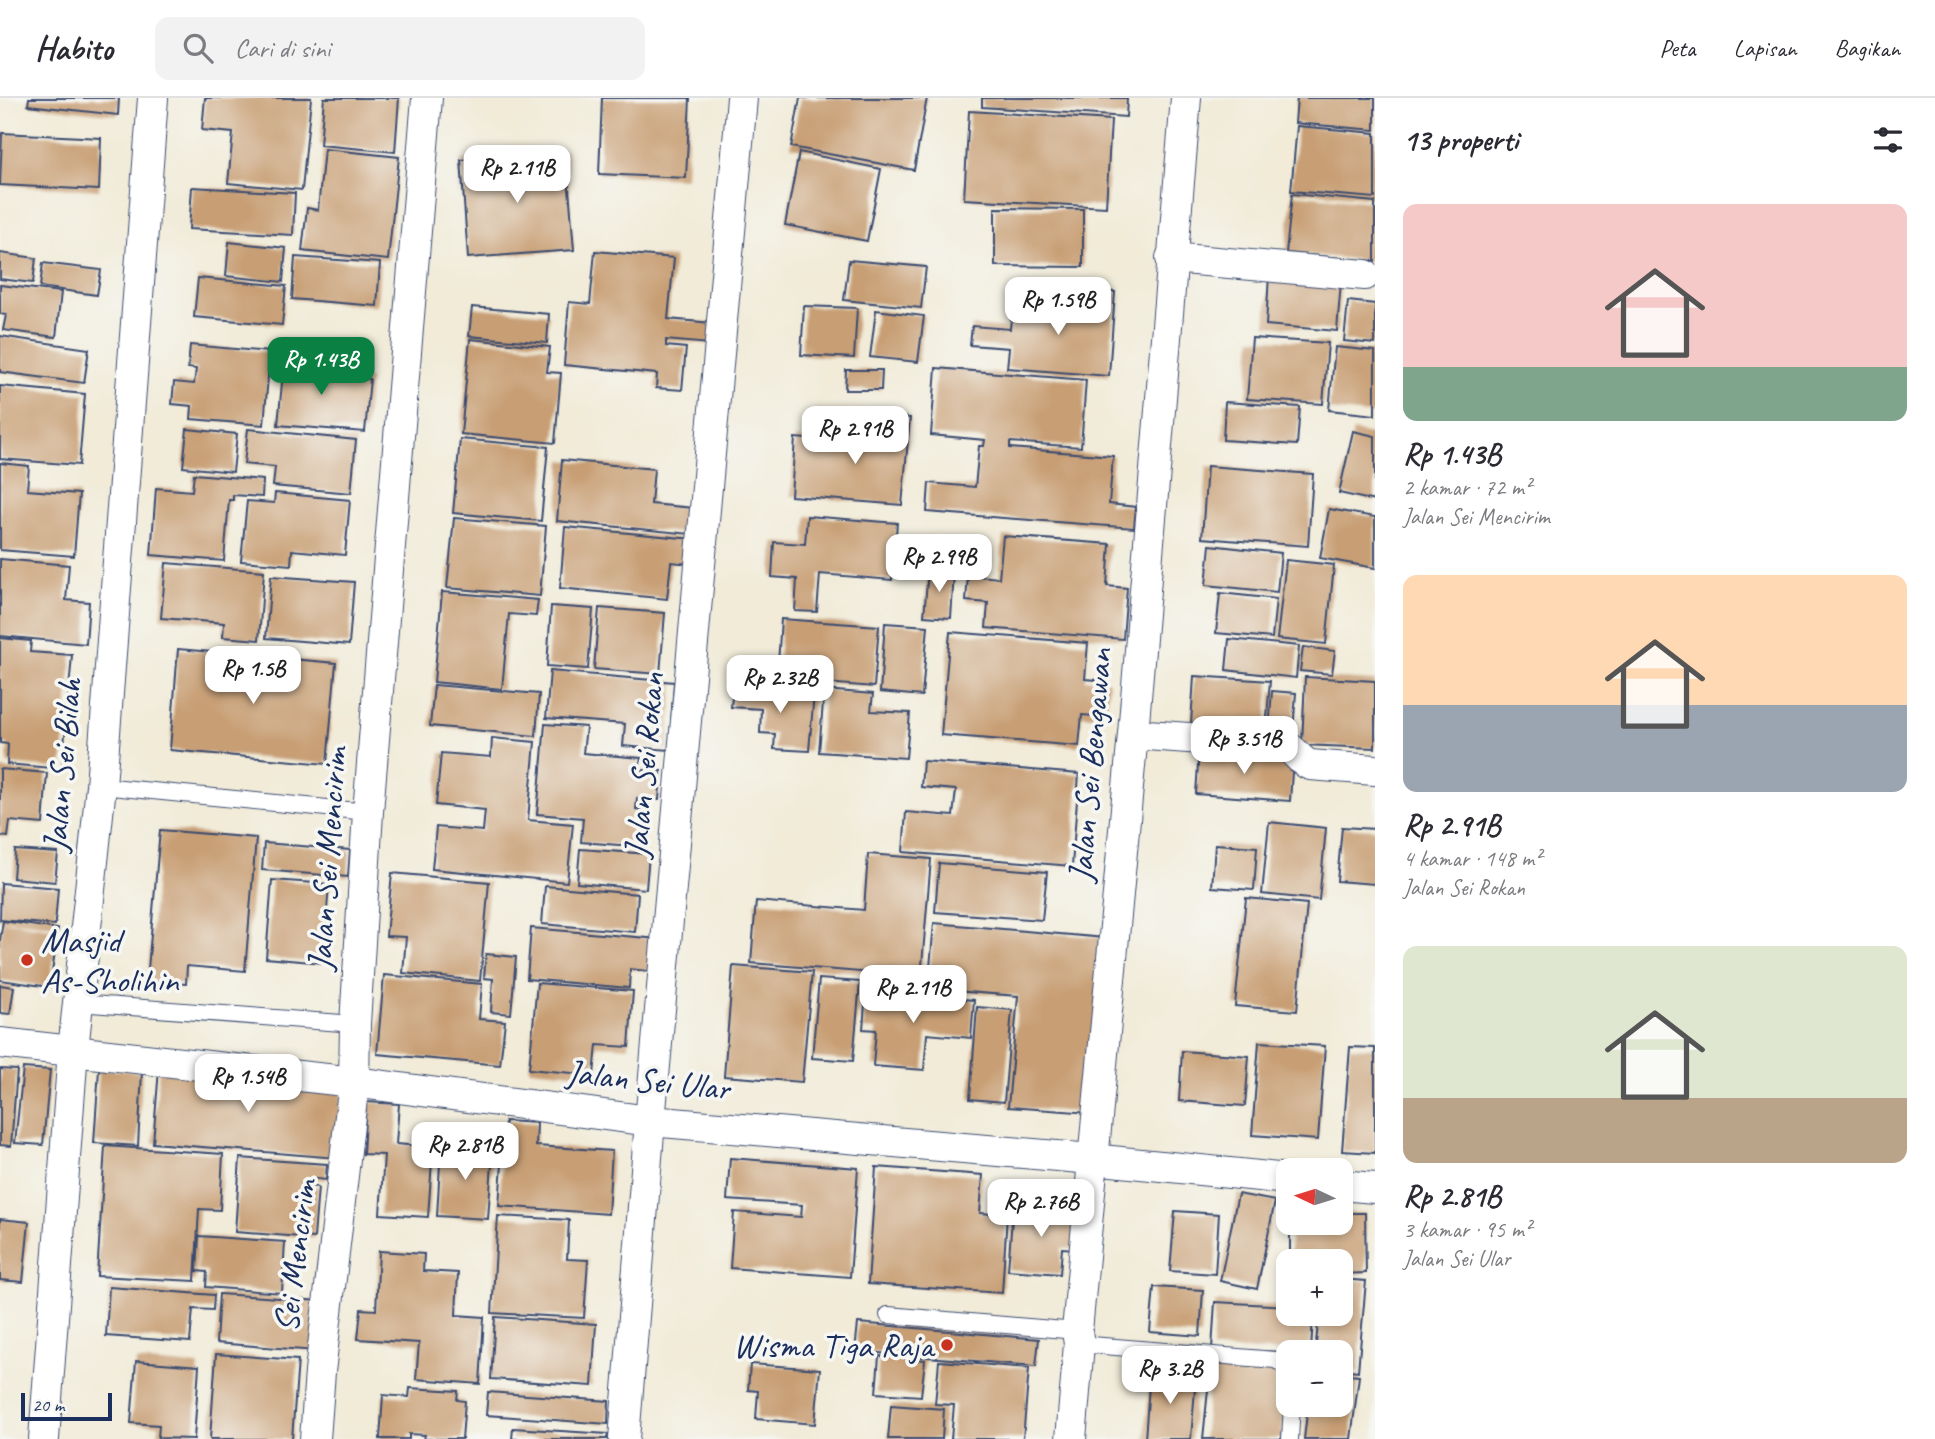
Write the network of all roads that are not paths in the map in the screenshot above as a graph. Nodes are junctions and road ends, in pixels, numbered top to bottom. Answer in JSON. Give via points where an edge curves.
{"nodes":[{"id":1,"x":153,"y":98,"type":"edge"},
{"id":2,"x":427,"y":98,"type":"edge"},
{"id":3,"x":742,"y":98,"type":"edge"},
{"id":4,"x":1186,"y":98,"type":"edge"},
{"id":5,"x":1171,"y":258,"type":"junction"},
{"id":6,"x":1365,"y":275,"type":"dead end"},
{"id":7,"x":1133,"y":734,"type":"junction"},
{"id":8,"x":1375,"y":770,"type":"edge"},
{"id":9,"x":100,"y":786,"type":"junction"},
{"id":10,"x":368,"y":812,"type":"junction"},
{"id":11,"x":78,"y":1003,"type":"junction"},
{"id":12,"x":355,"y":1024,"type":"junction"},
{"id":13,"x":0,"y":1043,"type":"edge"},
{"id":14,"x":73,"y":1050,"type":"junction"},
{"id":15,"x":354,"y":1082,"type":"junction"},
{"id":16,"x":650,"y":1121,"type":"junction"},
{"id":17,"x":1092,"y":1158,"type":"junction"},
{"id":18,"x":1276,"y":1178,"type":"edge"},
{"id":19,"x":1353,"y":1186,"type":"edge"},
{"id":20,"x":1375,"y":1188,"type":"edge"},
{"id":21,"x":888,"y":1315,"type":"dead end"},
{"id":22,"x":1078,"y":1337,"type":"junction"},
{"id":23,"x":1276,"y":1361,"type":"edge"},
{"id":24,"x":1291,"y":1417,"type":"edge"},
{"id":25,"x":44,"y":1439,"type":"edge"},
{"id":26,"x":314,"y":1439,"type":"edge"},
{"id":27,"x":624,"y":1439,"type":"edge"},
{"id":28,"x":1071,"y":1439,"type":"edge"},
{"id":29,"x":1290,"y":1439,"type":"edge"}],
"edges":[{"from":1,"to":9,"type":"street","name":"Jalan Sei Bilah"},
{"from":2,"to":10,"type":"street","name":"Jalan Sei Mencirim"},
{"from":3,"to":16,"type":"street","name":"Jalan Sei Rokan"},
{"from":4,"to":5,"type":"street","name":"Jalan Sei Bengawan"},
{"from":5,"to":6,"type":"street"},
{"from":5,"to":7,"type":"street","name":"Jalan Sei Bengawan"},
{"from":7,"to":8,"type":"street","via":[[1285,745],[1310,765]]},
{"from":7,"to":17,"type":"street","name":"Jalan Sei Bengawan"},
{"from":9,"to":10,"type":"lane"},
{"from":9,"to":11,"type":"street","name":"Jalan Sei Bilah"},
{"from":10,"to":12,"type":"street","name":"Jalan Sei Mencirim"},
{"from":11,"to":12,"type":"lane"},
{"from":11,"to":14,"type":"street","name":"Jalan Sei Bilah"},
{"from":12,"to":15,"type":"street","name":"Jalan Sei Mencirim"},
{"from":13,"to":14,"type":"street","name":"Jalan Sei Ular"},
{"from":14,"to":15,"type":"street","name":"Jalan Sei Ular"},
{"from":14,"to":25,"type":"street","name":"Jalan Sei Bilah"},
{"from":15,"to":16,"type":"street","name":"Jalan Sei Ular"},
{"from":15,"to":26,"type":"street","name":"Sei Mencirim"},
{"from":16,"to":17,"type":"street","name":"Jalan Sei Ular"},
{"from":16,"to":27,"type":"street","name":"Jalan Sei Rokan"},
{"from":17,"to":18,"type":"street","name":"Jalan Sei Ular"},
{"from":17,"to":22,"type":"street","name":"Jalan Sei Bengawan"},
{"from":19,"to":20,"type":"street"},
{"from":21,"to":22,"type":"lane"},
{"from":22,"to":23,"type":"lane"},
{"from":22,"to":28,"type":"street","name":"Jalan Sei Bengawan"},
{"from":24,"to":29,"type":"lane"}]}
